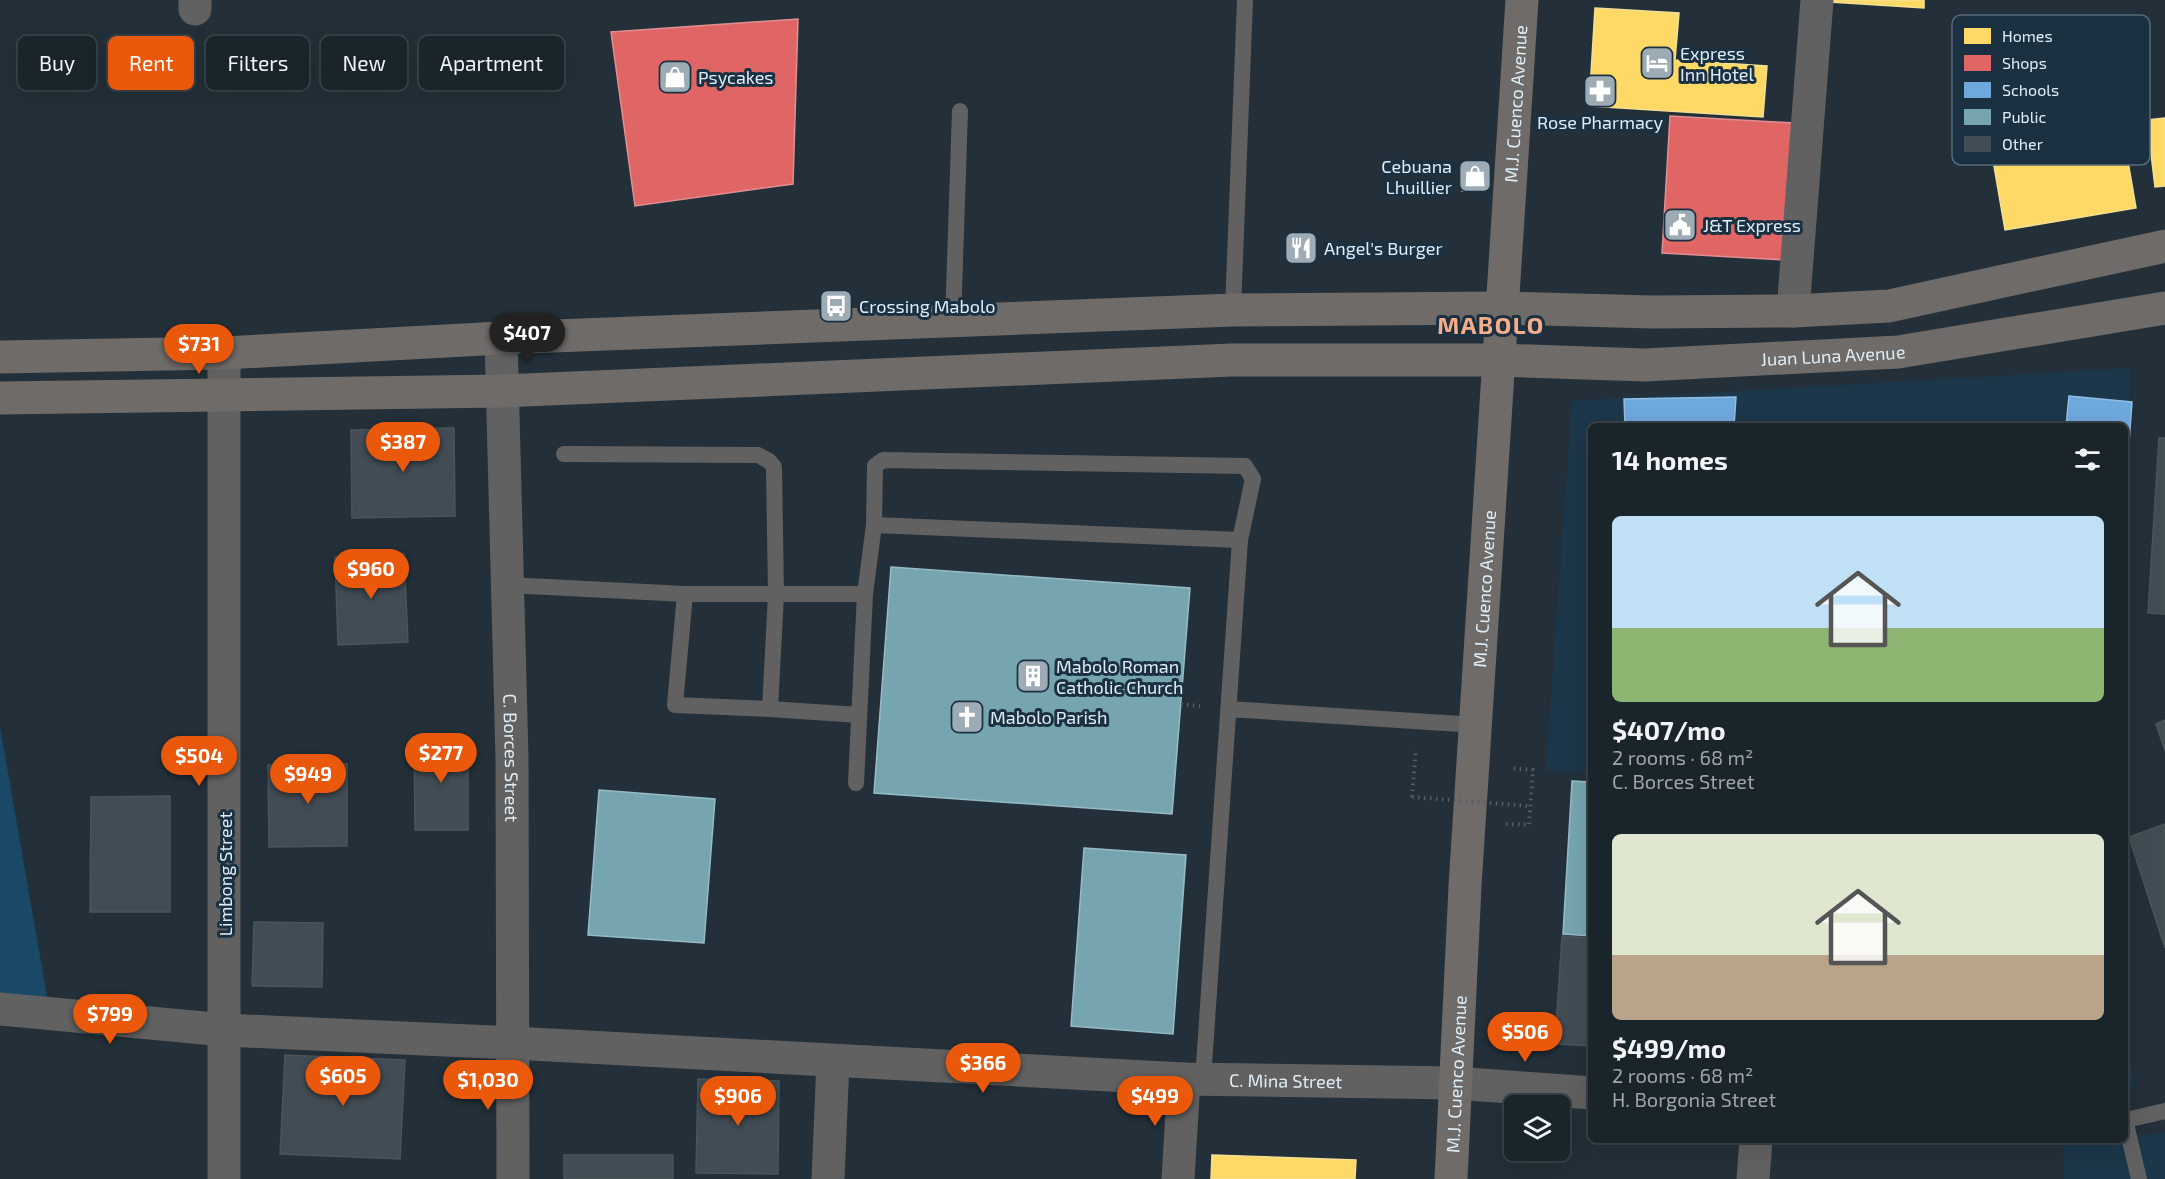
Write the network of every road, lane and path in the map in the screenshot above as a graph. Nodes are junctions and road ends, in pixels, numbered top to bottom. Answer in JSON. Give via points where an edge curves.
{"nodes":[{"id":1,"x":1245,"y":0,"type":"edge"},
{"id":2,"x":1522,"y":0,"type":"edge"},
{"id":3,"x":1817,"y":0,"type":"edge"},
{"id":4,"x":960,"y":111,"type":"dead end"},
{"id":5,"x":2165,"y":246,"type":"edge"},
{"id":6,"x":1501,"y":308,"type":"junction"},
{"id":7,"x":2165,"y":308,"type":"edge"},
{"id":8,"x":1233,"y":310,"type":"junction"},
{"id":9,"x":1793,"y":311,"type":"junction"},
{"id":10,"x":953,"y":321,"type":"junction"},
{"id":11,"x":501,"y":338,"type":"junction"},
{"id":12,"x":224,"y":353,"type":"junction"},
{"id":13,"x":0,"y":357,"type":"edge"},
{"id":14,"x":1498,"y":360,"type":"junction"},
{"id":15,"x":502,"y":391,"type":"junction"},
{"id":16,"x":226,"y":395,"type":"junction"},
{"id":17,"x":0,"y":398,"type":"edge"},
{"id":18,"x":564,"y":454,"type":"dead end"},
{"id":19,"x":874,"y":525,"type":"junction"},
{"id":20,"x":1240,"y":540,"type":"junction"},
{"id":21,"x":507,"y":585,"type":"junction"},
{"id":22,"x":686,"y":594,"type":"junction"},
{"id":23,"x":865,"y":594,"type":"junction"},
{"id":24,"x":776,"y":595,"type":"junction"},
{"id":25,"x":770,"y":709,"type":"junction"},
{"id":26,"x":1228,"y":710,"type":"junction"},
{"id":27,"x":859,"y":716,"type":"junction"},
{"id":28,"x":1476,"y":725,"type":"junction"},
{"id":29,"x":1415,"y":754,"type":"dead end"},
{"id":30,"x":1505,"y":768,"type":"dead end"},
{"id":31,"x":856,"y":783,"type":"dead end"},
{"id":32,"x":1530,"y":806,"type":"junction"},
{"id":33,"x":1501,"y":823,"type":"dead end"},
{"id":34,"x":0,"y":1009,"type":"edge"},
{"id":35,"x":225,"y":1030,"type":"junction"},
{"id":36,"x":513,"y":1043,"type":"junction"},
{"id":37,"x":833,"y":1061,"type":"junction"},
{"id":38,"x":1193,"y":1079,"type":"junction"},
{"id":39,"x":1455,"y":1083,"type":"junction"},
{"id":40,"x":1588,"y":1093,"type":"edge"},
{"id":41,"x":2165,"y":1111,"type":"edge"},
{"id":42,"x":2128,"y":1121,"type":"edge"},
{"id":43,"x":2128,"y":1131,"type":"edge"},
{"id":44,"x":1756,"y":1143,"type":"edge"},
{"id":45,"x":224,"y":1179,"type":"edge"},
{"id":46,"x":513,"y":1179,"type":"edge"},
{"id":47,"x":828,"y":1179,"type":"edge"},
{"id":48,"x":1178,"y":1179,"type":"edge"},
{"id":49,"x":1451,"y":1179,"type":"edge"},
{"id":50,"x":1753,"y":1179,"type":"edge"},
{"id":51,"x":2139,"y":1179,"type":"edge"}],
"edges":[{"from":1,"to":8,"type":"lane"},
{"from":2,"to":6,"type":"main road","name":"M.J. Cuenco Avenue"},
{"from":3,"to":9,"type":"street"},
{"from":4,"to":10,"type":"lane"},
{"from":5,"to":9,"type":"main road","via":[[1889,306]]},
{"from":6,"to":8,"type":"main road"},
{"from":6,"to":9,"type":"main road"},
{"from":6,"to":14,"type":"main road","name":"M.J. Cuenco Avenue"},
{"from":7,"to":14,"type":"main road","name":"Juan Luna Avenue","via":[[1898,352],[1645,365]]},
{"from":8,"to":10,"type":"main road"},
{"from":10,"to":11,"type":"main road"},
{"from":11,"to":12,"type":"main road"},
{"from":11,"to":15,"type":"street","name":"C. Borces Street"},
{"from":12,"to":13,"type":"main road"},
{"from":12,"to":16,"type":"street","name":"Limbong Street"},
{"from":14,"to":15,"type":"main road","name":"Juan Luna Avenue","via":[[1232,360]]},
{"from":14,"to":28,"type":"main road","name":"M.J. Cuenco Avenue"},
{"from":15,"to":16,"type":"main road","name":"Juan Luna Avenue"},
{"from":15,"to":21,"type":"street","name":"C. Borces Street"},
{"from":16,"to":17,"type":"main road","name":"Juan Luna Avenue"},
{"from":16,"to":35,"type":"street","name":"Limbong Street"},
{"from":18,"to":24,"type":"lane","via":[[758,455],[769,461],[774,467]]},
{"from":19,"to":20,"type":"lane"},
{"from":19,"to":20,"type":"lane","via":[[875,466],[883,460],[1245,466],[1253,479]]},
{"from":19,"to":23,"type":"lane"},
{"from":20,"to":26,"type":"lane"},
{"from":21,"to":22,"type":"lane"},
{"from":21,"to":36,"type":"street","name":"C. Borces Street"},
{"from":22,"to":24,"type":"lane"},
{"from":22,"to":25,"type":"lane","via":[[675,705]]},
{"from":23,"to":24,"type":"lane"},
{"from":23,"to":27,"type":"lane"},
{"from":24,"to":25,"type":"lane"},
{"from":25,"to":27,"type":"lane"},
{"from":26,"to":28,"type":"lane"},
{"from":26,"to":38,"type":"lane"},
{"from":27,"to":31,"type":"lane"},
{"from":28,"to":39,"type":"main road","name":"M.J. Cuenco Avenue"},
{"from":29,"to":32,"type":"path","bridge":true,"via":[[1412,797]]},
{"from":30,"to":32,"type":"path","via":[[1533,770]]},
{"from":32,"to":33,"type":"path","via":[[1528,825]]},
{"from":34,"to":35,"type":"street","name":"C. Mina Street"},
{"from":35,"to":36,"type":"street","name":"C. Mina Street"},
{"from":35,"to":45,"type":"street","name":"Limbong Street"},
{"from":36,"to":37,"type":"street","name":"C. Mina Street"},
{"from":36,"to":46,"type":"street","name":"C. Borces Street"},
{"from":37,"to":38,"type":"street","name":"C. Mina Street"},
{"from":37,"to":47,"type":"street"},
{"from":38,"to":39,"type":"street","name":"C. Mina Street"},
{"from":38,"to":48,"type":"street"},
{"from":39,"to":40,"type":"street","name":"C. Mina Street"},
{"from":39,"to":49,"type":"main road","name":"M.J. Cuenco Avenue"},
{"from":41,"to":42,"type":"lane"},
{"from":43,"to":51,"type":"lane"},
{"from":44,"to":50,"type":"street"}]}
